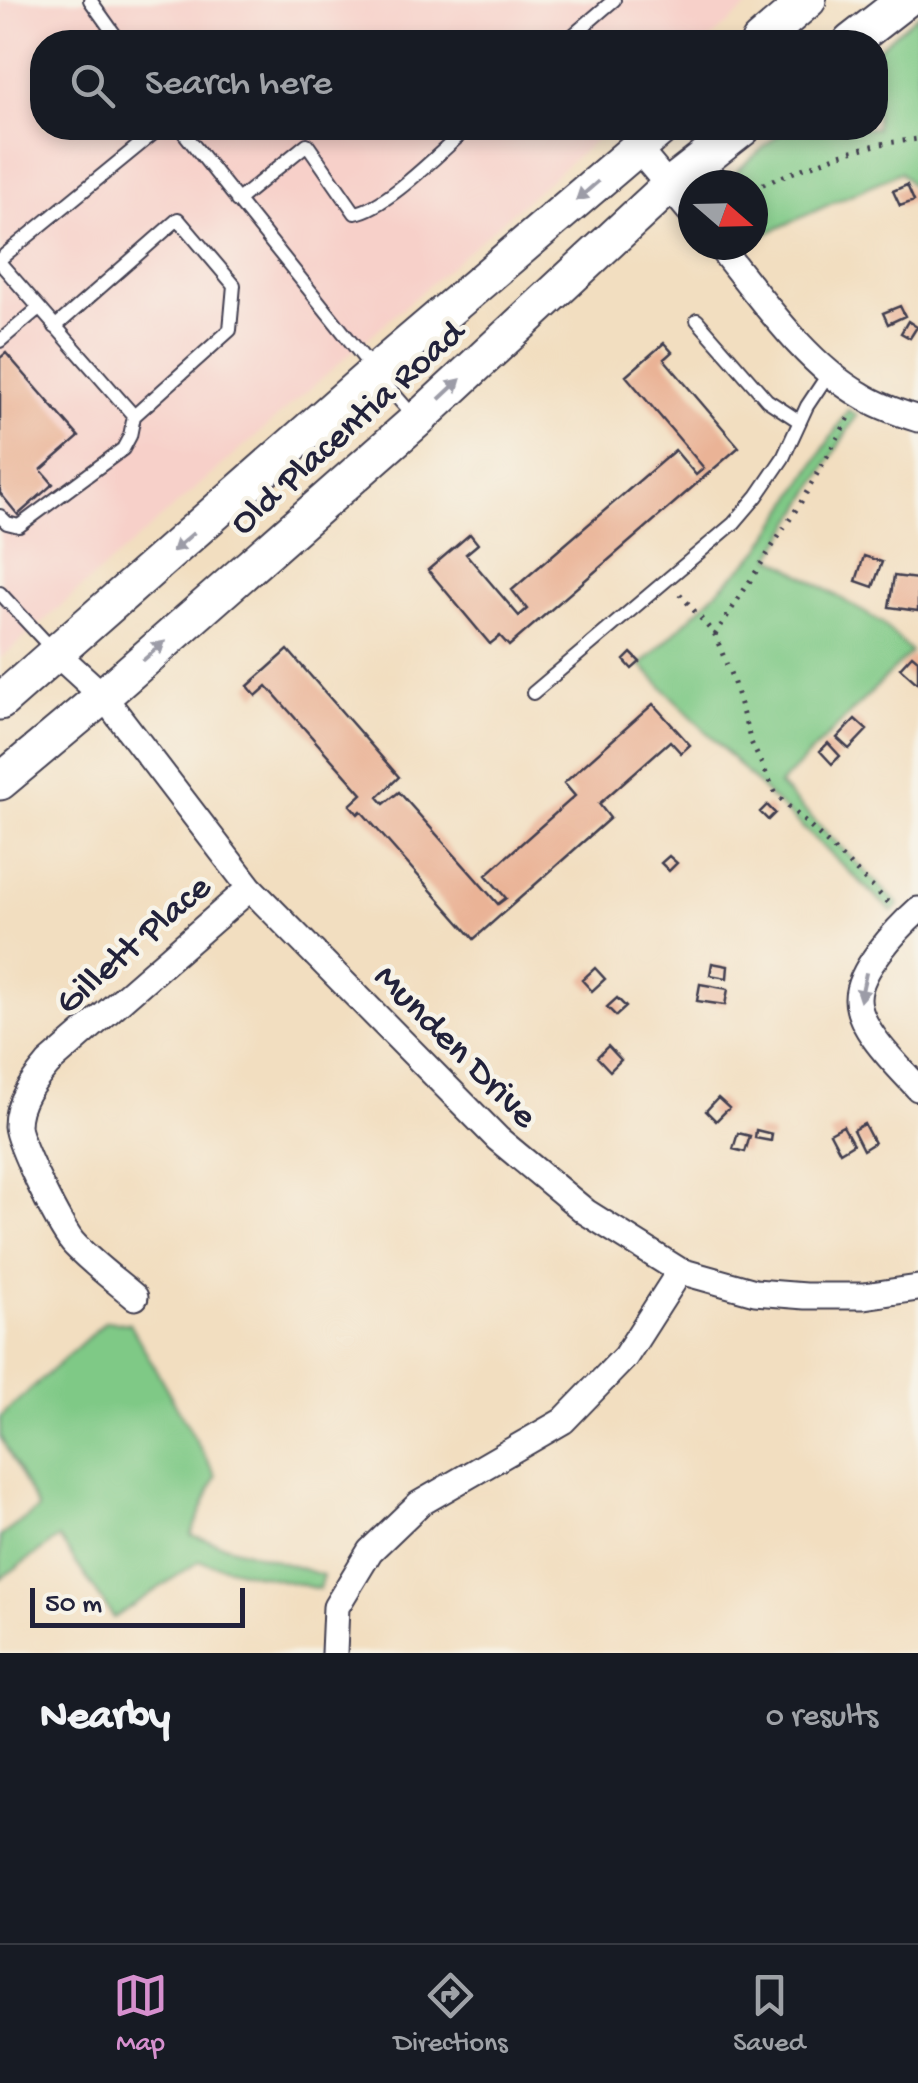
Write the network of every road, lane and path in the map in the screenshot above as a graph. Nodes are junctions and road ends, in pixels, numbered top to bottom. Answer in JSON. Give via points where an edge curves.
{"nodes":[{"id":1,"x":90,"y":0,"type":"edge"},
{"id":2,"x":614,"y":0,"type":"edge"},
{"id":3,"x":808,"y":0,"type":"edge"},
{"id":4,"x":905,"y":0,"type":"edge"},
{"id":5,"x":111,"y":30,"type":"edge"},
{"id":6,"x":579,"y":30,"type":"edge"},
{"id":7,"x":773,"y":30,"type":"edge"},
{"id":8,"x":866,"y":30,"type":"edge"},
{"id":9,"x":918,"y":139,"type":"edge"},
{"id":10,"x":146,"y":140,"type":"edge"},
{"id":11,"x":189,"y":140,"type":"edge"},
{"id":12,"x":454,"y":140,"type":"edge"},
{"id":13,"x":647,"y":140,"type":"edge"},
{"id":14,"x":650,"y":140,"type":"edge"},
{"id":15,"x":728,"y":140,"type":"edge"},
{"id":16,"x":768,"y":182,"type":"edge"},
{"id":17,"x":669,"y":186,"type":"junction"},
{"id":18,"x":678,"y":197,"type":"edge"},
{"id":19,"x":237,"y":201,"type":"junction"},
{"id":20,"x":730,"y":260,"type":"edge"},
{"id":21,"x":0,"y":261,"type":"edge"},
{"id":22,"x":39,"y":308,"type":"junction"},
{"id":23,"x":697,"y":320,"type":"dead end"},
{"id":24,"x":55,"y":327,"type":"junction"},
{"id":25,"x":0,"y":341,"type":"edge"},
{"id":26,"x":375,"y":372,"type":"junction"},
{"id":27,"x":830,"y":372,"type":"junction"},
{"id":28,"x":862,"y":396,"type":"junction"},
{"id":29,"x":134,"y":416,"type":"junction"},
{"id":30,"x":918,"y":419,"type":"edge"},
{"id":31,"x":417,"y":420,"type":"junction"},
{"id":32,"x":799,"y":421,"type":"junction"},
{"id":33,"x":0,"y":516,"type":"edge"},
{"id":34,"x":668,"y":580,"type":"junction"},
{"id":35,"x":0,"y":593,"type":"edge"},
{"id":36,"x":715,"y":635,"type":"junction"},
{"id":37,"x":56,"y":653,"type":"junction"},
{"id":38,"x":533,"y":693,"type":"dead end"},
{"id":39,"x":103,"y":696,"type":"junction"},
{"id":40,"x":0,"y":702,"type":"edge"},
{"id":41,"x":0,"y":782,"type":"edge"},
{"id":42,"x":250,"y":888,"type":"junction"},
{"id":43,"x":912,"y":915,"type":"edge"},
{"id":44,"x":918,"y":1088,"type":"edge"},
{"id":45,"x":680,"y":1271,"type":"junction"},
{"id":46,"x":918,"y":1288,"type":"edge"},
{"id":47,"x":135,"y":1297,"type":"dead end"},
{"id":48,"x":334,"y":1653,"type":"edge"}],
"edges":[{"from":1,"to":5,"type":"lane"},
{"from":2,"to":6,"type":"lane"},
{"from":3,"to":7,"type":"main road"},
{"from":4,"to":8,"type":"main road"},
{"from":9,"to":16,"type":"path","via":[[840,154]]},
{"from":10,"to":21,"type":"lane"},
{"from":11,"to":19,"type":"lane"},
{"from":12,"to":19,"type":"lane","via":[[367,211],[355,212],[307,144]]},
{"from":13,"to":26,"type":"main road","name":"Old Placentia Road","one_way":true},
{"from":14,"to":17,"type":"street"},
{"from":15,"to":17,"type":"main road","name":"Old Placentia Road"},
{"from":17,"to":18,"type":"street"},
{"from":31,"to":17,"type":"main road","name":"Old Placentia Road","one_way":true},
{"from":19,"to":26,"type":"lane"},
{"from":20,"to":27,"type":"street"},
{"from":21,"to":22,"type":"lane"},
{"from":22,"to":24,"type":"lane"},
{"from":22,"to":25,"type":"lane"},
{"from":23,"to":32,"type":"lane","via":[[767,400]]},
{"from":24,"to":29,"type":"lane"},
{"from":24,"to":29,"type":"lane","via":[[178,219],[234,285],[230,330]]},
{"from":26,"to":31,"type":"lane"},
{"from":26,"to":37,"type":"main road","name":"Old Placentia Road","one_way":true},
{"from":27,"to":28,"type":"street"},
{"from":27,"to":32,"type":"lane"},
{"from":28,"to":30,"type":"street"},
{"from":28,"to":36,"type":"path"},
{"from":29,"to":33,"type":"lane","via":[[123,449],[19,526]]},
{"from":39,"to":31,"type":"main road","name":"Old Placentia Road","one_way":true},
{"from":32,"to":34,"type":"lane","via":[[757,496]]},
{"from":34,"to":36,"type":"path"},
{"from":34,"to":38,"type":"lane"},
{"from":35,"to":37,"type":"lane"},
{"from":36,"to":43,"type":"path","via":[[776,794]]},
{"from":37,"to":39,"type":"street","name":"Munden Drive"},
{"from":37,"to":40,"type":"main road","name":"Old Placentia Road"},
{"from":39,"to":41,"type":"main road","name":"Old Placentia Road"},
{"from":39,"to":42,"type":"street","name":"Munden Drive"},
{"from":42,"to":45,"type":"street","name":"Munden Drive","via":[[498,1139],[586,1212]]},
{"from":42,"to":47,"type":"street","name":"Gillett Place","via":[[48,1064],[20,1106],[24,1151],[72,1242]]},
{"from":43,"to":44,"type":"street","one_way":true,"via":[[868,968],[858,998],[867,1027]]},
{"from":45,"to":46,"type":"street","name":"Munden Drive","via":[[756,1292],[805,1296]]},
{"from":45,"to":48,"type":"street","via":[[624,1357],[562,1421],[419,1504],[370,1550],[336,1607]]}]}
